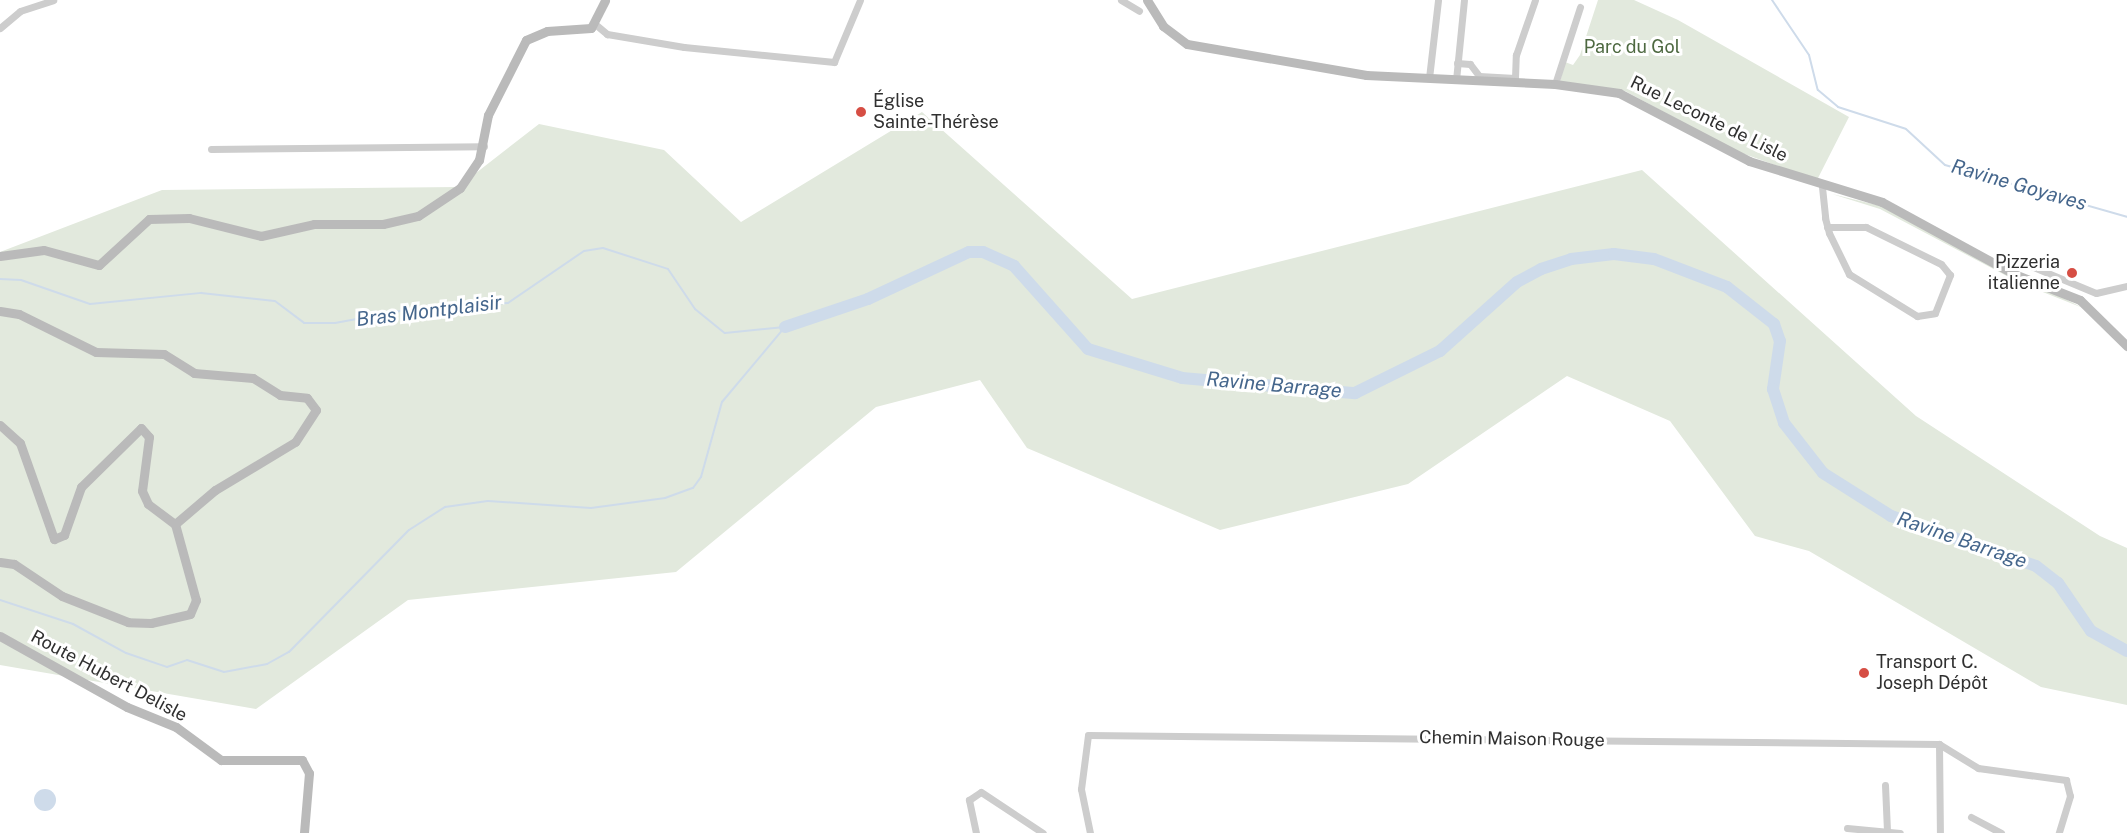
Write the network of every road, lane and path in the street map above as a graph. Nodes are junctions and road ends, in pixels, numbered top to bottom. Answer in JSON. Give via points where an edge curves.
{"nodes":[{"id":1,"x":53,"y":0,"type":"edge"},
{"id":2,"x":605,"y":0,"type":"edge"},
{"id":3,"x":860,"y":0,"type":"edge"},
{"id":4,"x":1121,"y":0,"type":"edge"},
{"id":5,"x":1147,"y":0,"type":"edge"},
{"id":6,"x":1438,"y":0,"type":"edge"},
{"id":7,"x":1464,"y":0,"type":"edge"},
{"id":8,"x":1535,"y":0,"type":"edge"},
{"id":9,"x":1580,"y":7,"type":"dead end"},
{"id":10,"x":1139,"y":11,"type":"dead end"},
{"id":11,"x":595,"y":24,"type":"junction"},
{"id":12,"x":0,"y":28,"type":"edge"},
{"id":13,"x":1458,"y":63,"type":"junction"},
{"id":14,"x":1429,"y":78,"type":"junction"},
{"id":15,"x":1456,"y":80,"type":"junction"},
{"id":16,"x":1555,"y":84,"type":"junction"},
{"id":17,"x":484,"y":146,"type":"junction"},
{"id":18,"x":211,"y":149,"type":"dead end"},
{"id":19,"x":1822,"y":187,"type":"junction"},
{"id":20,"x":1827,"y":226,"type":"junction"},
{"id":21,"x":0,"y":255,"type":"edge"},
{"id":22,"x":2008,"y":257,"type":"dead end"},
{"id":23,"x":2127,"y":286,"type":"edge"},
{"id":24,"x":0,"y":311,"type":"edge"},
{"id":25,"x":2127,"y":346,"type":"edge"},
{"id":26,"x":0,"y":425,"type":"edge"},
{"id":27,"x":175,"y":524,"type":"junction"},
{"id":28,"x":0,"y":562,"type":"edge"},
{"id":29,"x":0,"y":636,"type":"edge"},
{"id":30,"x":1939,"y":744,"type":"junction"},
{"id":31,"x":1885,"y":785,"type":"dead end"},
{"id":32,"x":1971,"y":817,"type":"dead end"},
{"id":33,"x":1847,"y":828,"type":"dead end"},
{"id":34,"x":1887,"y":831,"type":"junction"},
{"id":35,"x":304,"y":833,"type":"edge"},
{"id":36,"x":976,"y":833,"type":"edge"},
{"id":37,"x":1043,"y":833,"type":"edge"},
{"id":38,"x":1090,"y":833,"type":"edge"},
{"id":39,"x":1900,"y":833,"type":"edge"},
{"id":40,"x":1940,"y":833,"type":"edge"},
{"id":41,"x":2001,"y":833,"type":"edge"},
{"id":42,"x":2059,"y":833,"type":"edge"}],
"edges":[{"from":1,"to":12,"type":"street","via":[[20,10]]},
{"from":2,"to":11,"type":"main road"},
{"from":3,"to":11,"type":"street","via":[[840,58],[829,63],[627,38],[607,34]]},
{"from":4,"to":10,"type":"street"},
{"from":5,"to":14,"type":"main road","name":"Rue Leconte de Lisle","via":[[1163,26],[1187,44],[1366,75]]},
{"from":6,"to":14,"type":"street"},
{"from":7,"to":13,"type":"street"},
{"from":8,"to":13,"type":"street","via":[[1516,55],[1515,78],[1479,76],[1470,64]]},
{"from":9,"to":16,"type":"street"},
{"from":11,"to":17,"type":"main road","via":[[526,40],[493,103]]},
{"from":13,"to":15,"type":"street"},
{"from":14,"to":15,"type":"main road","name":"Rue Leconte de Lisle"},
{"from":15,"to":16,"type":"main road","name":"Rue Leconte de Lisle"},
{"from":16,"to":19,"type":"main road","name":"Rue Leconte de Lisle","via":[[1619,93],[1749,161]]},
{"from":17,"to":18,"type":"street"},
{"from":17,"to":21,"type":"main road","via":[[460,188],[418,216],[383,224],[314,224],[261,236],[189,218],[149,219],[99,265],[44,250]]},
{"from":19,"to":20,"type":"street"},
{"from":19,"to":25,"type":"main road","name":"Rue Leconte de Lisle","via":[[1891,206],[2014,274],[2080,300]]},
{"from":20,"to":20,"type":"street","via":[[1849,274],[1917,316],[1935,313],[1950,275],[1941,264],[1866,226]]},
{"from":22,"to":23,"type":"street","via":[[2096,293]]},
{"from":24,"to":27,"type":"main road","via":[[19,314],[96,352],[164,354],[194,373],[253,378],[280,395],[313,402],[315,415],[295,442],[215,490]]},
{"from":26,"to":27,"type":"main road","via":[[20,444],[54,539],[64,535],[81,487],[141,428],[149,437],[142,491],[148,504]]},
{"from":27,"to":28,"type":"main road","via":[[196,600],[195,611],[180,618],[139,624],[116,619],[62,596],[14,564]]},
{"from":29,"to":35,"type":"main road","name":"Route Hubert Delisle","via":[[126,707],[169,723],[221,760],[302,760],[309,773]]},
{"from":30,"to":38,"type":"street","name":"Chemin Maison Rouge","via":[[1084,736],[1089,753],[1081,789]]},
{"from":30,"to":40,"type":"street"},
{"from":30,"to":42,"type":"street","via":[[1978,768],[2066,780],[2070,796]]},
{"from":31,"to":34,"type":"street"},
{"from":32,"to":41,"type":"street"},
{"from":33,"to":34,"type":"street"},
{"from":34,"to":39,"type":"street"},
{"from":36,"to":37,"type":"street","via":[[969,800],[981,792]]}]}
